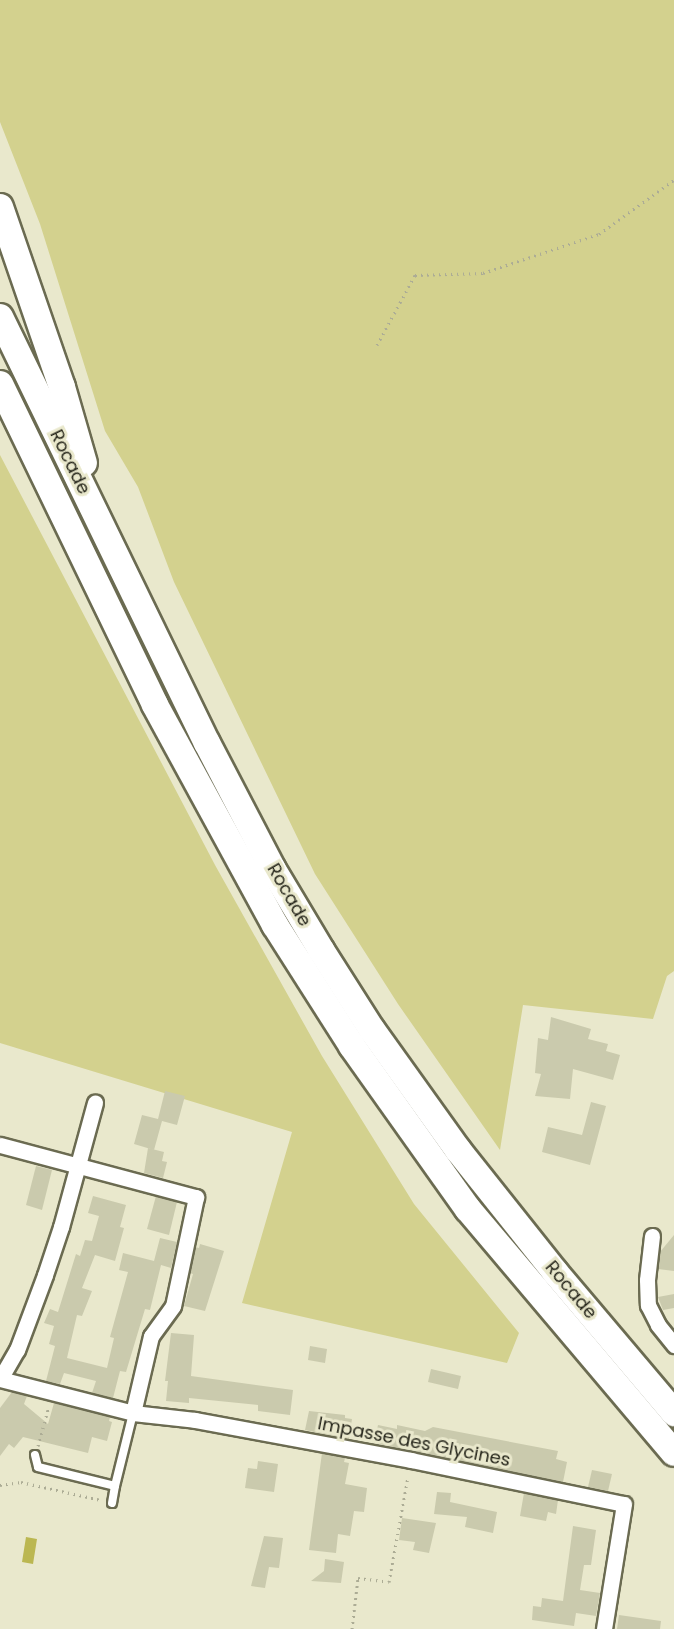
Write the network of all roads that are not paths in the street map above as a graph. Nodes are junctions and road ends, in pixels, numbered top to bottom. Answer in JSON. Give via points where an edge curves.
{"nodes":[{"id":1,"x":0,"y":207,"type":"edge"},
{"id":2,"x":0,"y":317,"type":"edge"},
{"id":3,"x":0,"y":384,"type":"edge"},
{"id":4,"x":107,"y":541,"type":"junction"},
{"id":5,"x":95,"y":1103,"type":"dead end"},
{"id":6,"x":0,"y":1145,"type":"edge"},
{"id":7,"x":78,"y":1165,"type":"junction"},
{"id":8,"x":652,"y":1236,"type":"dead end"},
{"id":9,"x":674,"y":1345,"type":"edge"},
{"id":10,"x":0,"y":1379,"type":"edge"},
{"id":11,"x":133,"y":1413,"type":"junction"},
{"id":12,"x":674,"y":1413,"type":"edge"},
{"id":13,"x":674,"y":1453,"type":"edge"},
{"id":14,"x":35,"y":1455,"type":"road end"},
{"id":15,"x":115,"y":1486,"type":"junction"},
{"id":16,"x":112,"y":1503,"type":"road end"},
{"id":17,"x":604,"y":1629,"type":"edge"}],
"edges":[{"from":1,"to":4,"type":"highway","via":[[62,387]]},
{"from":2,"to":4,"type":"highway","name":"Rocade"},
{"from":3,"to":13,"type":"highway","via":[[155,705],[275,925],[352,1046],[468,1209]]},
{"from":4,"to":12,"type":"highway","name":"Rocade","via":[[249,826],[346,990],[477,1174]]},
{"from":5,"to":7,"type":"street"},
{"from":6,"to":7,"type":"street"},
{"from":7,"to":10,"type":"street","via":[[45,1275],[17,1350]]},
{"from":7,"to":11,"type":"street","via":[[196,1197],[173,1306],[150,1336]]},
{"from":8,"to":9,"type":"street","via":[[648,1305]]},
{"from":10,"to":11,"type":"street","name":"Impasse des Glycines"},
{"from":11,"to":15,"type":"lane"},
{"from":11,"to":17,"type":"street","name":"Impasse des Glycines","via":[[195,1420],[411,1460],[624,1504]]},
{"from":14,"to":15,"type":"lane","via":[[38,1467]]},
{"from":15,"to":16,"type":"lane"}]}
